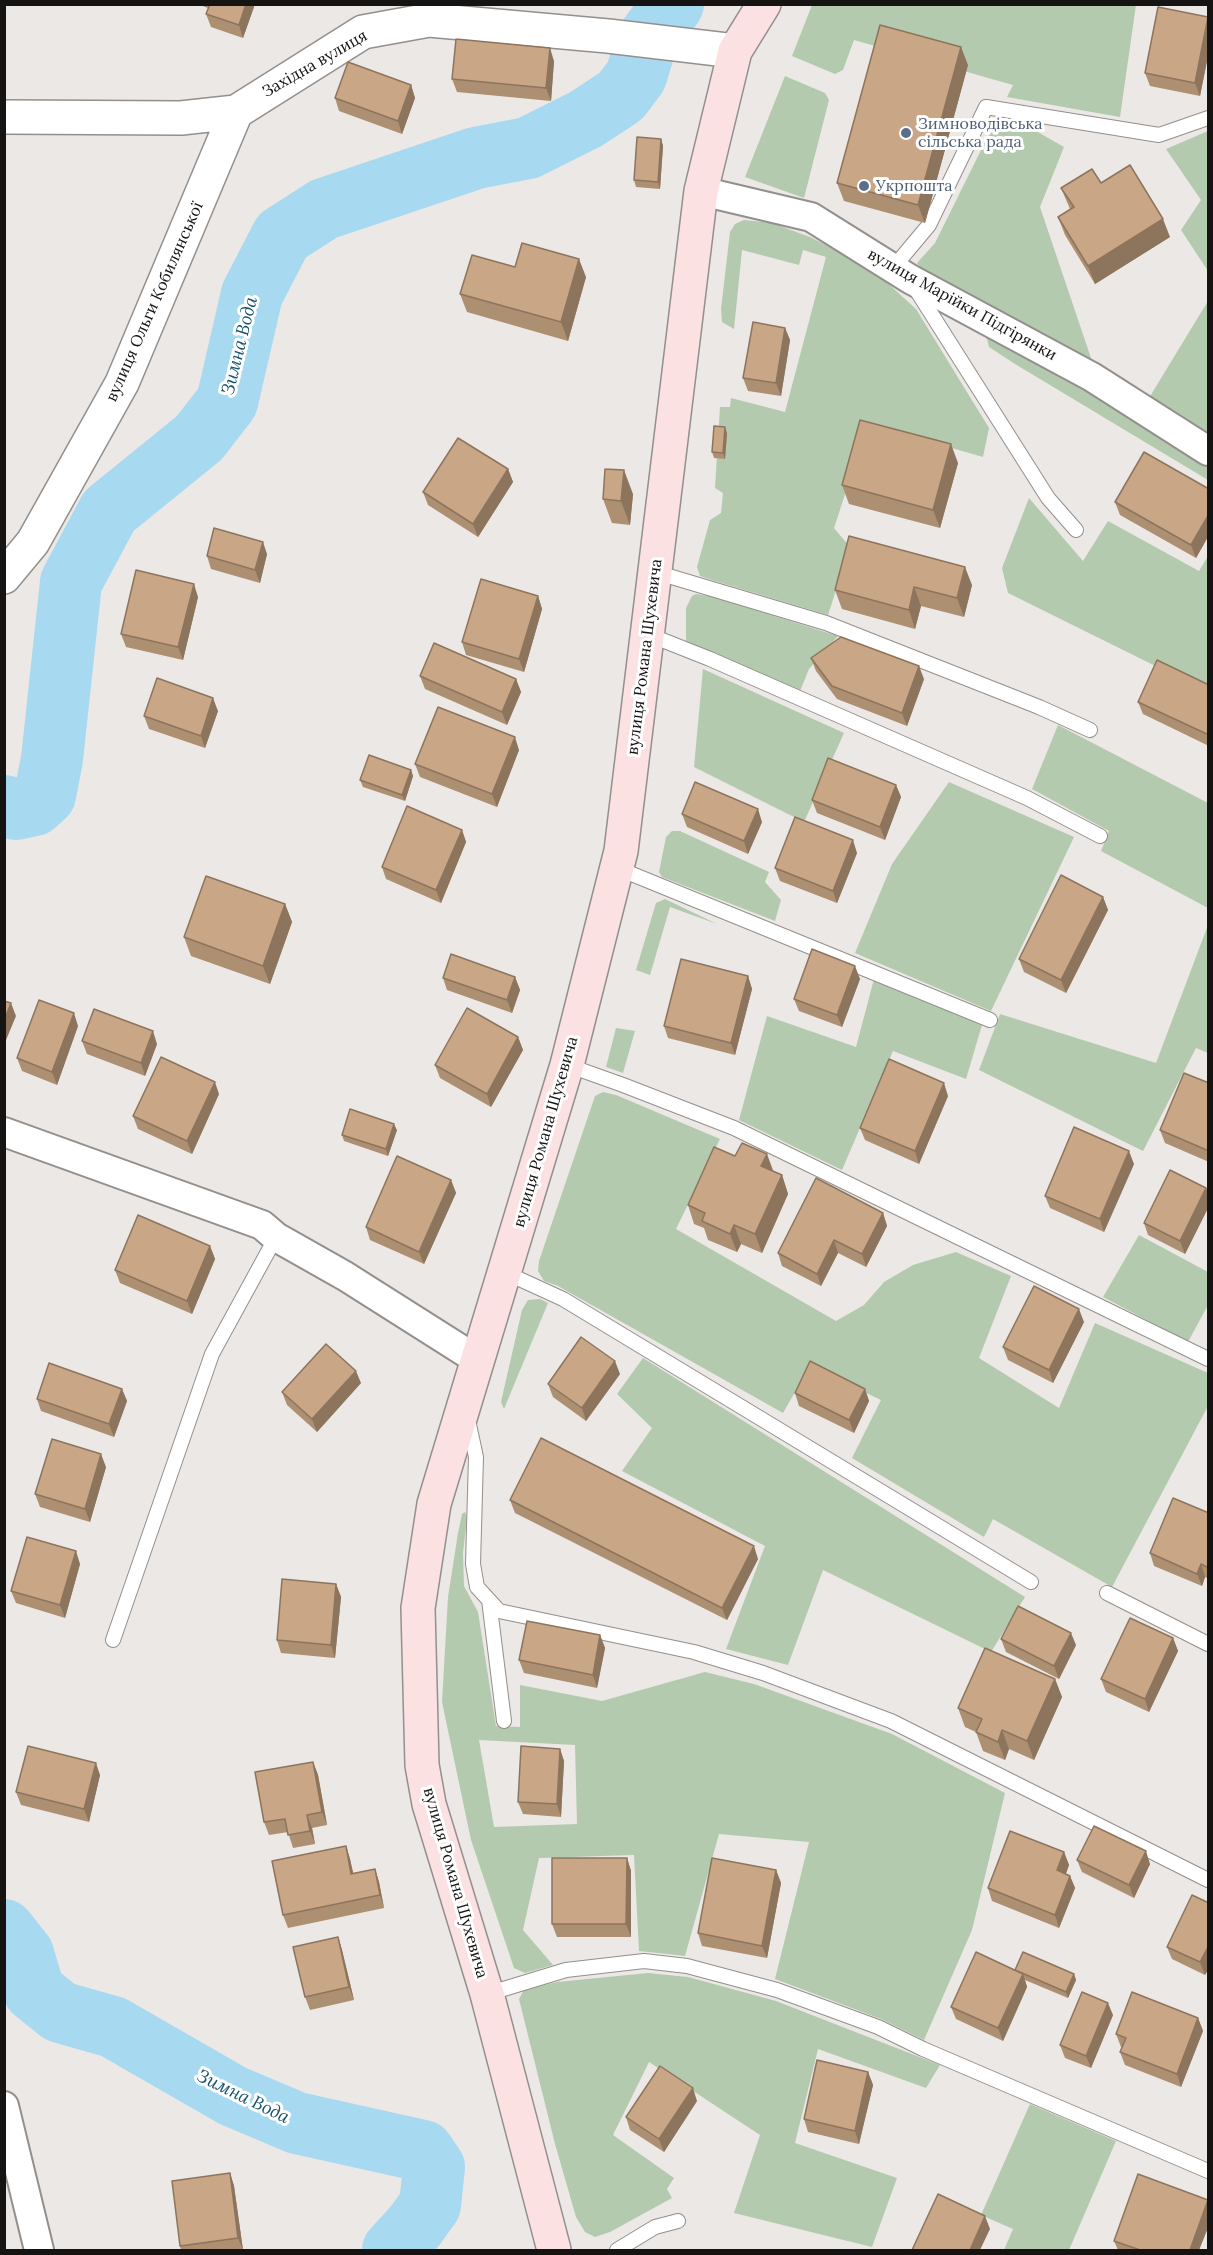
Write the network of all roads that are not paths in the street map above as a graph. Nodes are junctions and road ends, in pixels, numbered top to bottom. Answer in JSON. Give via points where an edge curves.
{"nodes":[{"id":1,"x":764,"y":4,"type":"edge"},
{"id":2,"x":368,"y":18,"type":"edge"},
{"id":3,"x":735,"y":51,"type":"junction"},
{"id":4,"x":236,"y":112,"type":"junction"},
{"id":5,"x":4,"y":117,"type":"edge"},
{"id":6,"x":1209,"y":118,"type":"edge"},
{"id":7,"x":701,"y":191,"type":"junction"},
{"id":8,"x":901,"y":273,"type":"junction"},
{"id":9,"x":1209,"y":451,"type":"edge"},
{"id":10,"x":1076,"y":530,"type":"dead end"},
{"id":11,"x":655,"y":572,"type":"junction"},
{"id":12,"x":4,"y":577,"type":"edge"},
{"id":13,"x":647,"y":634,"type":"junction"},
{"id":14,"x":1090,"y":730,"type":"dead end"},
{"id":15,"x":1100,"y":836,"type":"dead end"},
{"id":16,"x":617,"y":868,"type":"junction"},
{"id":17,"x":990,"y":1020,"type":"dead end"},
{"id":18,"x":567,"y":1065,"type":"junction"},
{"id":19,"x":4,"y":1132,"type":"edge"},
{"id":20,"x":276,"y":1237,"type":"junction"},
{"id":21,"x":504,"y":1272,"type":"junction"},
{"id":22,"x":476,"y":1359,"type":"junction"},
{"id":23,"x":1209,"y":1359,"type":"edge"},
{"id":24,"x":464,"y":1404,"type":"junction"},
{"id":25,"x":1031,"y":1582,"type":"dead end"},
{"id":26,"x":1107,"y":1593,"type":"dead end"},
{"id":27,"x":489,"y":1600,"type":"junction"},
{"id":28,"x":112,"y":1640,"type":"dead end"},
{"id":29,"x":1209,"y":1644,"type":"edge"},
{"id":30,"x":504,"y":1720,"type":"dead end"},
{"id":31,"x":1209,"y":1880,"type":"edge"},
{"id":32,"x":487,"y":1994,"type":"junction"},
{"id":33,"x":4,"y":2106,"type":"edge"},
{"id":34,"x":1209,"y":2171,"type":"edge"},
{"id":35,"x":678,"y":2221,"type":"dead end"},
{"id":36,"x":39,"y":2250,"type":"edge"},
{"id":37,"x":554,"y":2250,"type":"edge"},
{"id":38,"x":617,"y":2250,"type":"edge"}],
"edges":[{"from":1,"to":3,"type":"main road","name":"вулиця Романа Шухевича"},
{"from":2,"to":3,"type":"street","name":"Західна вулиця","via":[[608,36]]},
{"from":2,"to":4,"type":"street","name":"Західна вулиця"},
{"from":3,"to":7,"type":"main road","name":"вулиця Романа Шухевича"},
{"from":4,"to":5,"type":"street","name":"Західна вулиця","via":[[181,118]]},
{"from":4,"to":12,"type":"street","name":"вулиця Ольги Кобилянської","via":[[122,383],[33,542]]},
{"from":6,"to":8,"type":"lane","via":[[1159,135],[986,107],[929,225]]},
{"from":7,"to":8,"type":"street","name":"вулиця Марійки Підгірянки","via":[[811,217]]},
{"from":7,"to":11,"type":"main road","name":"вулиця Романа Шухевича"},
{"from":8,"to":9,"type":"street","name":"вулиця Марійки Підгірянки","via":[[1092,377]]},
{"from":8,"to":10,"type":"lane","via":[[1048,498]]},
{"from":11,"to":13,"type":"main road","name":"вулиця Романа Шухевича"},
{"from":11,"to":14,"type":"lane","via":[[826,623]]},
{"from":13,"to":15,"type":"lane","via":[[1027,798]]},
{"from":13,"to":16,"type":"main road","name":"вулиця Романа Шухевича"},
{"from":16,"to":17,"type":"lane"},
{"from":16,"to":18,"type":"main road","name":"вулиця Романа Шухевича"},
{"from":18,"to":21,"type":"main road","name":"вулиця Романа Шухевича"},
{"from":18,"to":23,"type":"lane","via":[[734,1128]]},
{"from":19,"to":20,"type":"street","via":[[262,1225]]},
{"from":20,"to":22,"type":"street"},
{"from":20,"to":28,"type":"lane","via":[[213,1354]]},
{"from":21,"to":22,"type":"main road","name":"вулиця Романа Шухевича"},
{"from":21,"to":25,"type":"lane","via":[[563,1299]]},
{"from":22,"to":24,"type":"main road","name":"вулиця Романа Шухевича"},
{"from":24,"to":27,"type":"lane","via":[[476,1456],[473,1564],[477,1587]]},
{"from":24,"to":32,"type":"main road","name":"вулиця Романа Шухевича","via":[[434,1504],[417,1608],[422,1765],[429,1804]]},
{"from":26,"to":29,"type":"lane"},
{"from":27,"to":30,"type":"lane"},
{"from":27,"to":31,"type":"lane","via":[[499,1611],[694,1652],[891,1721]]},
{"from":32,"to":34,"type":"lane","via":[[566,1970],[644,1962],[687,1966],[777,1990],[878,2028]]},
{"from":32,"to":37,"type":"main road","name":"вулиця Романа Шухевича"},
{"from":33,"to":36,"type":"street"},
{"from":35,"to":38,"type":"lane","via":[[655,2227]]}]}
